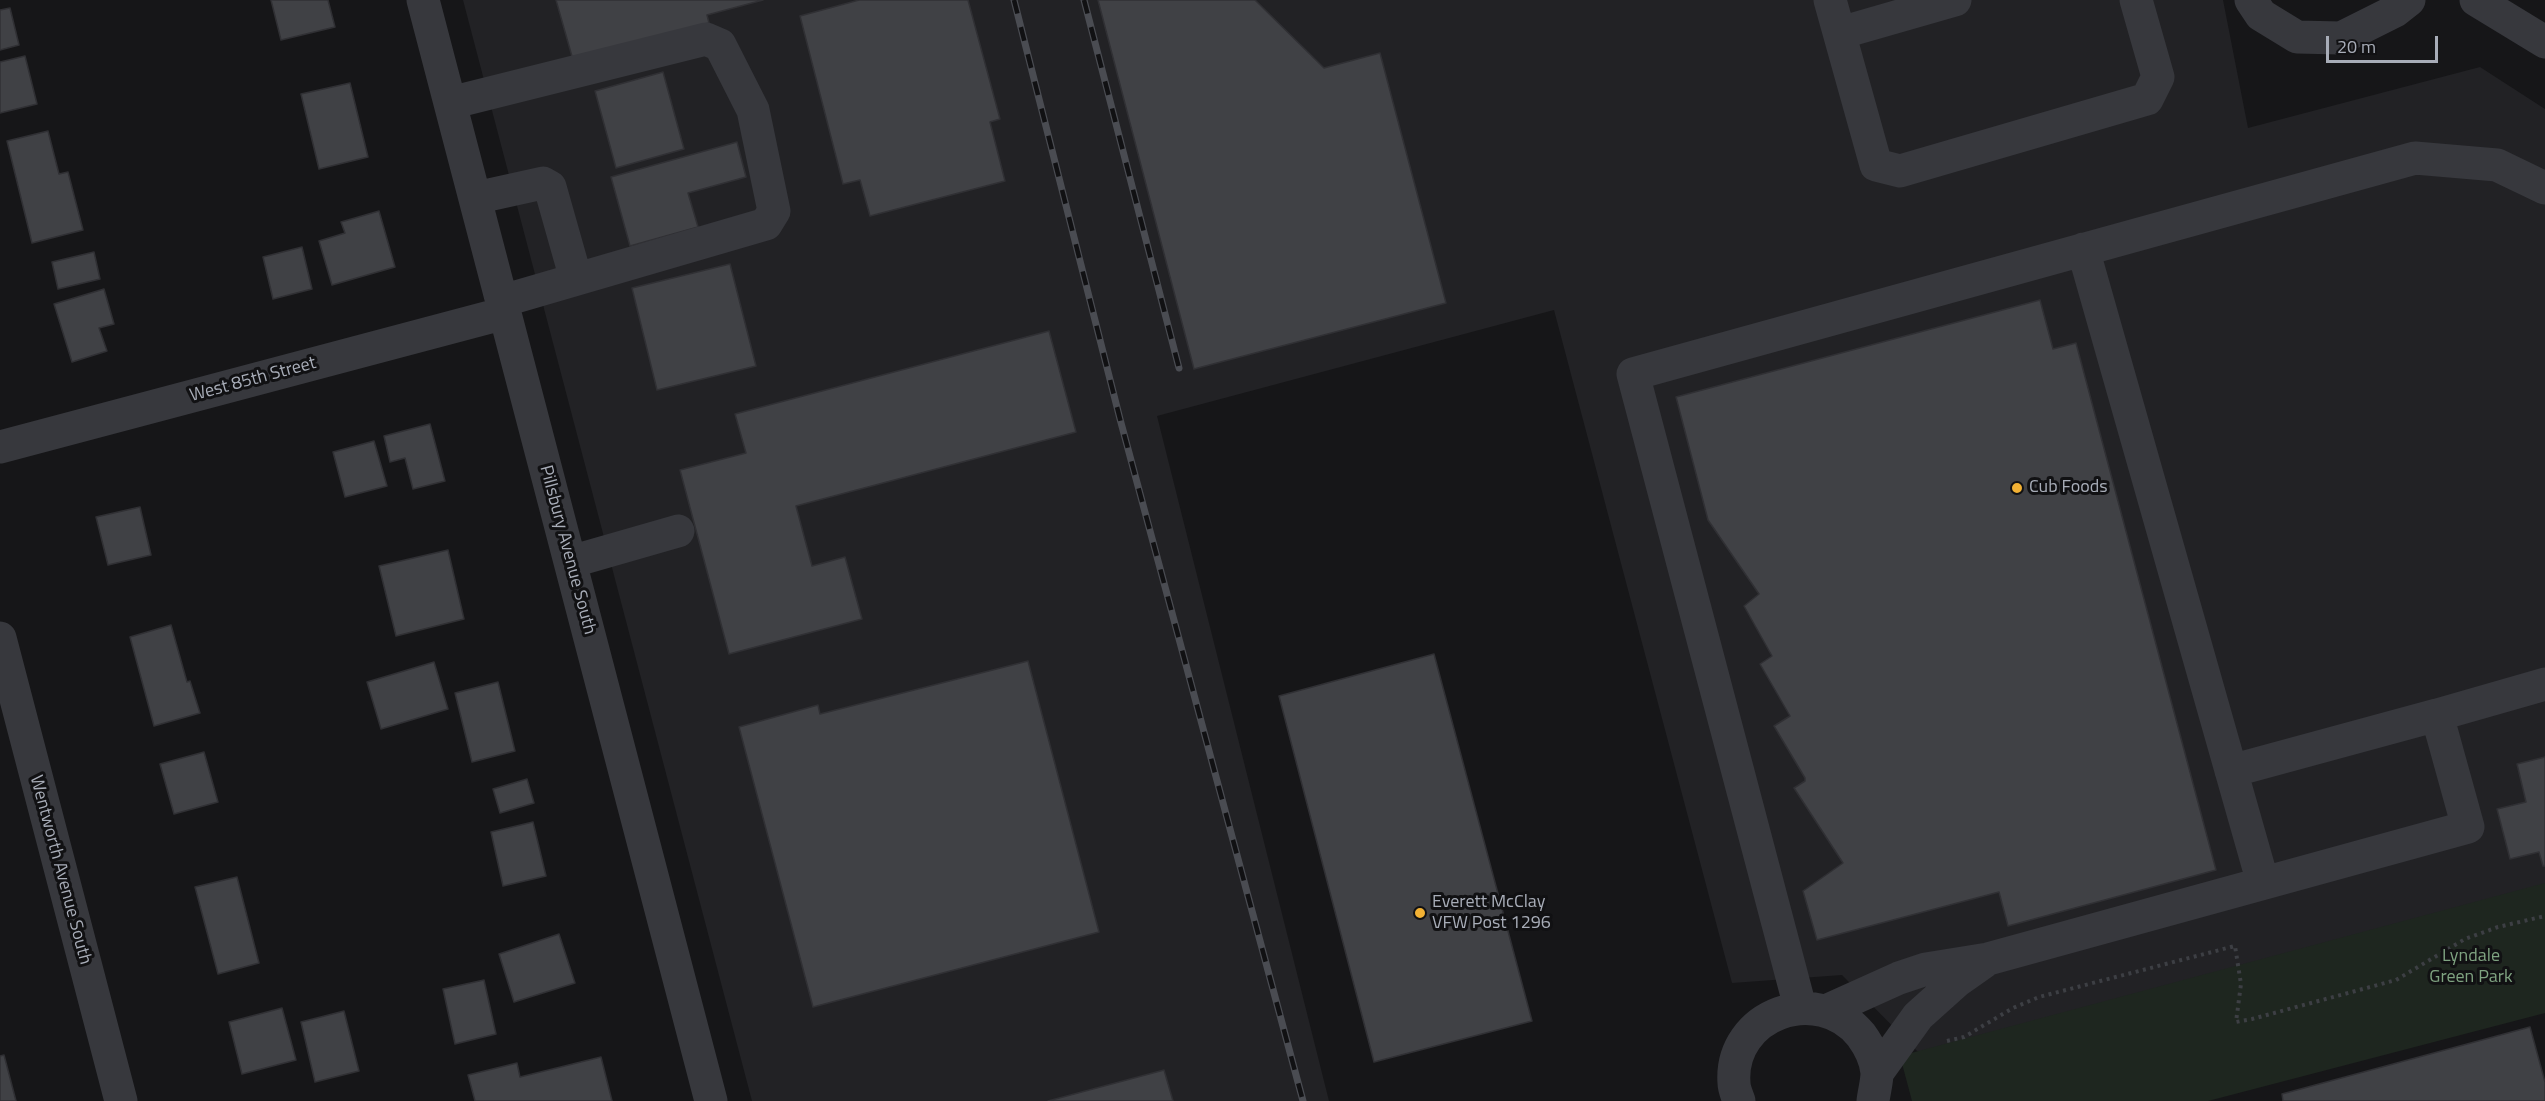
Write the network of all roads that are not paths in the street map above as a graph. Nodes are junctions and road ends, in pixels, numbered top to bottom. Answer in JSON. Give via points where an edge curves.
{"nodes":[{"id":1,"x":423,"y":0,"type":"edge"},
{"id":2,"x":1830,"y":0,"type":"edge"},
{"id":3,"x":1955,"y":0,"type":"edge"},
{"id":4,"x":2136,"y":0,"type":"edge"},
{"id":5,"x":2251,"y":0,"type":"edge"},
{"id":6,"x":2409,"y":0,"type":"edge"},
{"id":7,"x":2476,"y":0,"type":"edge"},
{"id":8,"x":1840,"y":33,"type":"junction"},
{"id":9,"x":2545,"y":42,"type":"edge"},
{"id":10,"x":450,"y":103,"type":"junction"},
{"id":11,"x":2545,"y":189,"type":"edge"},
{"id":12,"x":475,"y":198,"type":"junction"},
{"id":13,"x":2083,"y":249,"type":"junction"},
{"id":14,"x":576,"y":279,"type":"junction"},
{"id":15,"x":503,"y":307,"type":"junction"},
{"id":16,"x":0,"y":447,"type":"edge"},
{"id":17,"x":678,"y":531,"type":"dead end"},
{"id":18,"x":570,"y":562,"type":"junction"},
{"id":19,"x":0,"y":638,"type":"edge"},
{"id":20,"x":2545,"y":684,"type":"edge"},
{"id":21,"x":2437,"y":715,"type":"junction"},
{"id":22,"x":2231,"y":771,"type":"junction"},
{"id":23,"x":2263,"y":883,"type":"junction"},
{"id":24,"x":1988,"y":959,"type":"junction"},
{"id":25,"x":1814,"y":1009,"type":"junction"},
{"id":26,"x":1875,"y":1087,"type":"edge"},
{"id":27,"x":121,"y":1101,"type":"edge"},
{"id":28,"x":711,"y":1101,"type":"edge"},
{"id":29,"x":1739,"y":1101,"type":"edge"}],
"edges":[{"from":1,"to":10,"type":"street","name":"Pillsbury Avenue South"},
{"from":2,"to":8,"type":"street"},
{"from":3,"to":8,"type":"street"},
{"from":4,"to":8,"type":"street","via":[[2158,77],[2147,99],[1900,171],[1876,165]]},
{"from":5,"to":6,"type":"street","via":[[2261,15],[2297,37],[2341,38]]},
{"from":7,"to":9,"type":"street"},
{"from":10,"to":12,"type":"street","name":"Pillsbury Avenue South"},
{"from":10,"to":14,"type":"street","name":"West 85th Street","via":[[706,39],[720,45],[753,110],[774,211],[766,224]]},
{"from":11,"to":13,"type":"street","via":[[2497,165],[2415,158]]},
{"from":12,"to":14,"type":"street","via":[[543,183],[550,187]]},
{"from":12,"to":15,"type":"street","name":"Pillsbury Avenue South"},
{"from":13,"to":22,"type":"street"},
{"from":13,"to":25,"type":"street","via":[[1633,374]]},
{"from":14,"to":15,"type":"street","name":"West 85th Street"},
{"from":15,"to":16,"type":"street","name":"West 85th Street"},
{"from":15,"to":18,"type":"street","name":"Pillsbury Avenue South"},
{"from":17,"to":18,"type":"street"},
{"from":18,"to":28,"type":"street","name":"Pillsbury Avenue South"},
{"from":19,"to":27,"type":"street","name":"Wentworth Avenue South"},
{"from":20,"to":21,"type":"street"},
{"from":21,"to":22,"type":"street"},
{"from":21,"to":23,"type":"street","via":[[2468,827]]},
{"from":22,"to":23,"type":"street"},
{"from":23,"to":24,"type":"street"},
{"from":24,"to":25,"type":"street","via":[[1917,972]]},
{"from":24,"to":26,"type":"street","via":[[1918,1016]]},
{"from":25,"to":26,"type":"street","via":[[1852,1024],[1869,1046]]},
{"from":25,"to":29,"type":"street","via":[[1773,1015],[1751,1032],[1737,1055],[1734,1083]]}]}
